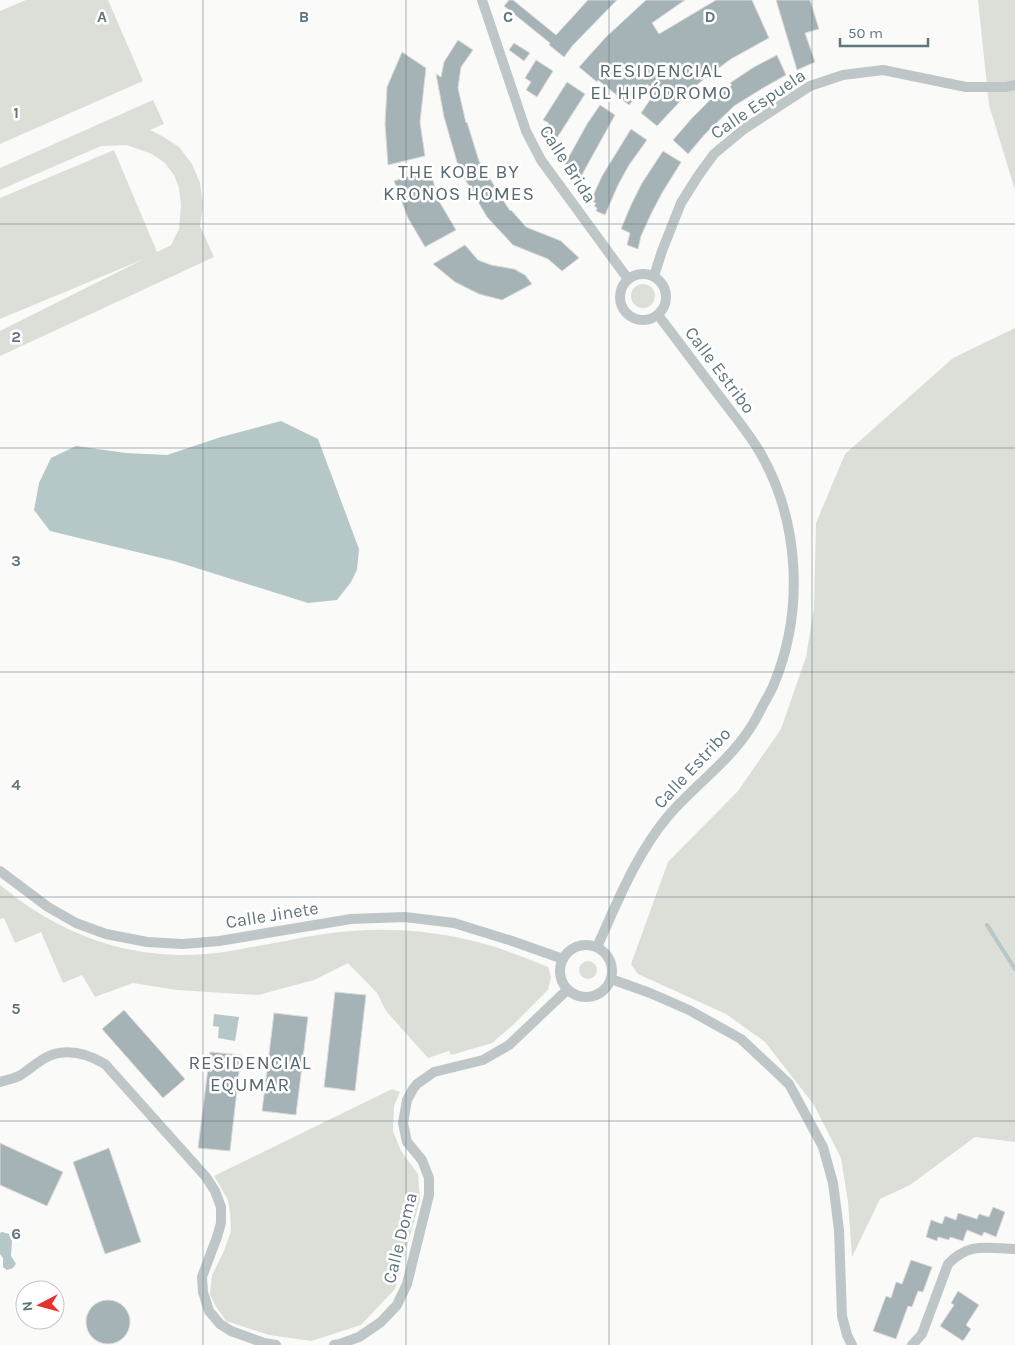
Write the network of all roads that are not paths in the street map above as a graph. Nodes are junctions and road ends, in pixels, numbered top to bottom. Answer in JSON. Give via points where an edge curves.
{"nodes":[{"id":1,"x":482,"y":0,"type":"edge"},
{"id":2,"x":1015,"y":85,"type":"edge"},
{"id":3,"x":654,"y":276,"type":"junction"},
{"id":4,"x":628,"y":279,"type":"junction"},
{"id":5,"x":658,"y":315,"type":"junction"},
{"id":6,"x":0,"y":871,"type":"edge"},
{"id":7,"x":597,"y":947,"type":"junction"},
{"id":8,"x":563,"y":959,"type":"junction"},
{"id":9,"x":612,"y":979,"type":"junction"},
{"id":10,"x":568,"y":990,"type":"junction"},
{"id":11,"x":0,"y":1082,"type":"edge"},
{"id":12,"x":1015,"y":1249,"type":"edge"},
{"id":13,"x":276,"y":1345,"type":"edge"},
{"id":14,"x":334,"y":1345,"type":"edge"},
{"id":15,"x":852,"y":1345,"type":"edge"},
{"id":16,"x":912,"y":1345,"type":"edge"}],
"edges":[{"from":1,"to":4,"type":"street","name":"Calle Brida","via":[[526,131],[541,160]]},
{"from":2,"to":3,"type":"street","name":"Calle Espuela","via":[[966,87],[883,70],[843,75],[810,86],[744,129],[714,154],[681,204]]},
{"from":3,"to":4,"type":"street","via":[[640,274]]},
{"from":3,"to":5,"type":"street","via":[[666,295],[666,302]]},
{"from":4,"to":5,"type":"street","via":[[619,298],[625,312],[637,320],[652,319]]},
{"from":5,"to":7,"type":"street","name":"Calle Estribo","via":[[741,424],[774,479],[792,547],[791,619],[774,685],[750,730],[670,814],[647,843]]},
{"from":6,"to":8,"type":"street","name":"Calle Jinete","via":[[48,907],[76,923],[106,934],[147,942],[219,941],[351,919],[404,917],[454,923]]},
{"from":7,"to":8,"type":"street","via":[[582,945]]},
{"from":7,"to":9,"type":"street","via":[[609,957]]},
{"from":8,"to":10,"type":"street","via":[[560,975]]},
{"from":9,"to":10,"type":"street","via":[[601,994],[592,997],[583,998]]},
{"from":9,"to":15,"type":"street","via":[[689,1010],[741,1039],[789,1084],[823,1146],[833,1184],[839,1230],[842,1316]]},
{"from":10,"to":14,"type":"street","name":"Calle Doma","via":[[509,1045],[483,1060],[434,1072],[413,1089],[407,1100],[403,1123],[407,1142],[422,1160],[429,1178],[430,1195],[407,1284],[382,1322],[359,1336]]},
{"from":11,"to":13,"type":"street","via":[[17,1077],[48,1056],[66,1052],[93,1057],[105,1064],[215,1190],[221,1207],[221,1223],[202,1277],[210,1311],[220,1324],[231,1331]]},
{"from":12,"to":16,"type":"street","via":[[980,1247],[956,1256],[948,1264],[922,1334]]}]}
